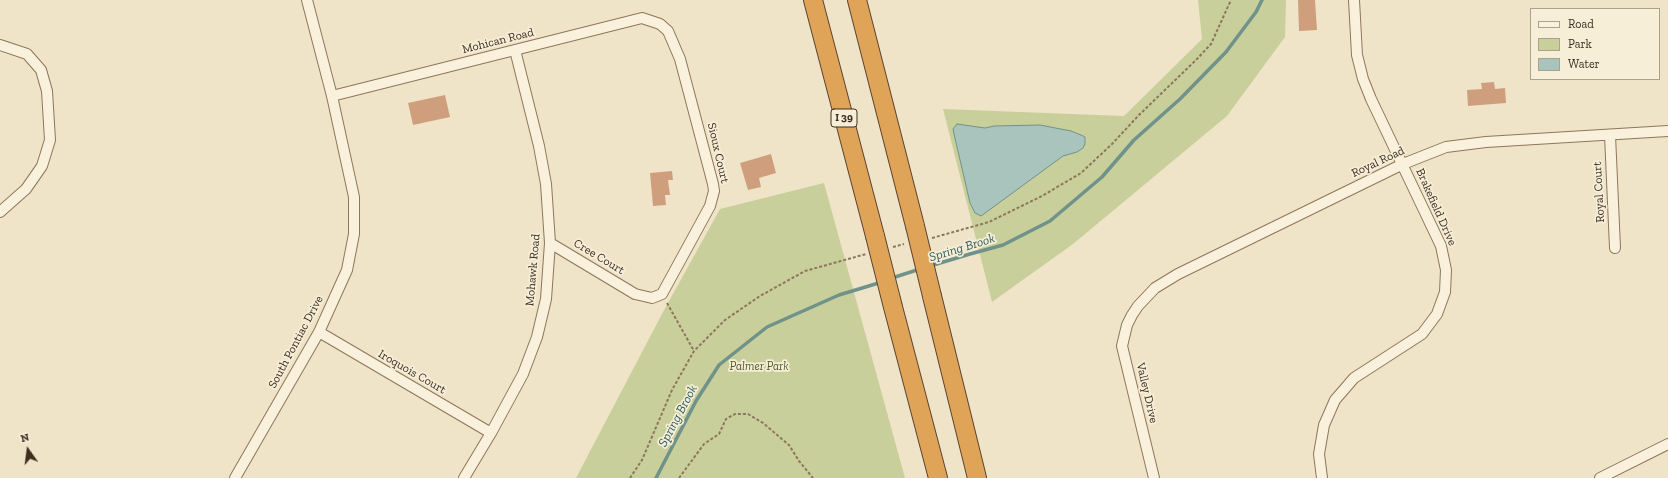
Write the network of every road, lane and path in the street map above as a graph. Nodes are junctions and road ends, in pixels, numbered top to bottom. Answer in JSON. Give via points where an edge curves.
{"nodes":[{"id":1,"x":306,"y":0,"type":"edge"},
{"id":2,"x":813,"y":0,"type":"edge"},
{"id":3,"x":857,"y":0,"type":"edge"},
{"id":4,"x":1354,"y":0,"type":"edge"},
{"id":5,"x":668,"y":30,"type":"joint"},
{"id":6,"x":0,"y":45,"type":"edge"},
{"id":7,"x":514,"y":50,"type":"junction"},
{"id":8,"x":332,"y":96,"type":"junction"},
{"id":9,"x":1668,"y":131,"type":"edge"},
{"id":10,"x":1610,"y":135,"type":"junction"},
{"id":11,"x":1403,"y":164,"type":"junction"},
{"id":12,"x":0,"y":212,"type":"edge"},
{"id":13,"x":550,"y":243,"type":"junction"},
{"id":14,"x":1615,"y":248,"type":"dead end"},
{"id":15,"x":662,"y":294,"type":"junction"},
{"id":16,"x":1132,"y":315,"type":"joint"},
{"id":17,"x":319,"y":332,"type":"junction"},
{"id":18,"x":694,"y":350,"type":"dead end"},
{"id":19,"x":491,"y":433,"type":"junction"},
{"id":20,"x":1668,"y":444,"type":"edge"},
{"id":21,"x":235,"y":478,"type":"edge"},
{"id":22,"x":464,"y":478,"type":"edge"},
{"id":23,"x":679,"y":478,"type":"edge"},
{"id":24,"x":813,"y":478,"type":"edge"},
{"id":25,"x":938,"y":478,"type":"edge"},
{"id":26,"x":977,"y":478,"type":"edge"},
{"id":27,"x":1154,"y":478,"type":"edge"},
{"id":28,"x":1322,"y":478,"type":"edge"},
{"id":29,"x":1600,"y":478,"type":"edge"}],
"edges":[{"from":1,"to":8,"type":"street","name":"South Pontiac Drive"},
{"from":2,"to":25,"type":"highway","number":"I 39","bridge":true},
{"from":3,"to":26,"type":"highway","bridge":true},
{"from":4,"to":11,"type":"street","name":"Brakefield Drive","via":[[1357,55],[1363,79]]},
{"from":5,"to":7,"type":"street","name":"Mohican Road","via":[[660,24],[642,18]]},
{"from":5,"to":15,"type":"street","name":"Sioux Court","via":[[680,59],[714,191],[710,206]]},
{"from":6,"to":12,"type":"street","via":[[27,54],[41,70],[47,91],[50,140],[42,166],[26,189]]},
{"from":7,"to":8,"type":"street","name":"Mohican Road"},
{"from":7,"to":13,"type":"street","name":"Mohawk Road","via":[[539,146],[546,184]]},
{"from":8,"to":17,"type":"street","name":"South Pontiac Drive","via":[[354,198],[354,234],[347,270]]},
{"from":9,"to":10,"type":"street","name":"Royal Road"},
{"from":10,"to":11,"type":"street","name":"Royal Road","via":[[1467,143],[1446,147]]},
{"from":10,"to":14,"type":"street","name":"Royal Court"},
{"from":11,"to":16,"type":"street","name":"Royal Road","via":[[1178,274],[1155,288]]},
{"from":11,"to":28,"type":"street","name":"Brakefield Drive","via":[[1441,246],[1446,270],[1445,292],[1437,314],[1422,334],[1354,378],[1336,400],[1324,425],[1319,454]]},
{"from":13,"to":15,"type":"street","name":"Cree Court","via":[[635,294],[652,298]]},
{"from":13,"to":19,"type":"street","name":"Mohawk Road","via":[[546,299],[537,337],[523,374]]},
{"from":15,"to":18,"type":"path"},
{"from":16,"to":27,"type":"street","name":"Valley Drive","via":[[1122,346]]},
{"from":17,"to":19,"type":"street","name":"Iroquois Court"},
{"from":17,"to":21,"type":"street","name":"South Pontiac Drive"},
{"from":19,"to":22,"type":"street","name":"Mohawk Road"},
{"from":20,"to":29,"type":"street"},
{"from":23,"to":24,"type":"path","via":[[704,444],[719,434],[726,418],[735,414],[748,414],[789,445]]}]}
